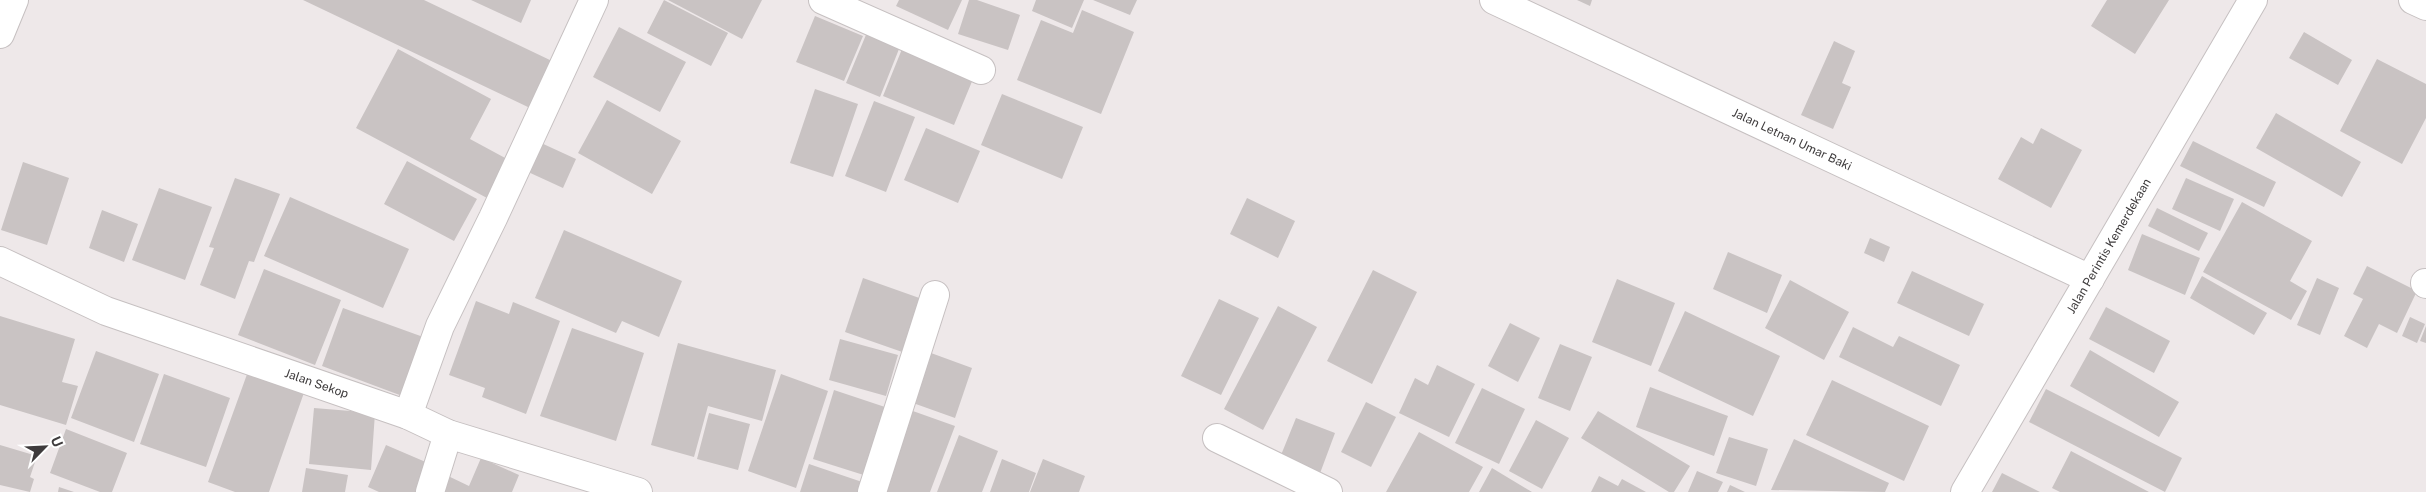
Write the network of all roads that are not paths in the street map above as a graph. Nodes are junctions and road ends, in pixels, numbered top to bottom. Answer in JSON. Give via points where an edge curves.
{"nodes":[{"id":1,"x":14,"y":0,"type":"edge"},
{"id":2,"x":594,"y":0,"type":"edge"},
{"id":3,"x":823,"y":0,"type":"edge"},
{"id":4,"x":1494,"y":0,"type":"edge"},
{"id":5,"x":2253,"y":0,"type":"edge"},
{"id":6,"x":2413,"y":0,"type":"edge"},
{"id":7,"x":2426,"y":6,"type":"edge"},
{"id":8,"x":0,"y":34,"type":"edge"},
{"id":9,"x":981,"y":70,"type":"dead end"},
{"id":10,"x":0,"y":260,"type":"edge"},
{"id":11,"x":2090,"y":279,"type":"junction"},
{"id":12,"x":935,"y":295,"type":"dead end"},
{"id":13,"x":408,"y":414,"type":"junction"},
{"id":14,"x":448,"y":434,"type":"junction"},
{"id":15,"x":1217,"y":438,"type":"dead end"},
{"id":16,"x":430,"y":492,"type":"edge"},
{"id":17,"x":638,"y":492,"type":"edge"},
{"id":18,"x":872,"y":492,"type":"edge"},
{"id":19,"x":1328,"y":492,"type":"edge"},
{"id":20,"x":1965,"y":492,"type":"edge"}],
"edges":[{"from":1,"to":8,"type":"street"},
{"from":2,"to":13,"type":"street","via":[[440,326]]},
{"from":3,"to":9,"type":"street"},
{"from":4,"to":11,"type":"street","name":"Jalan Letnan Umar Baki"},
{"from":5,"to":11,"type":"street","name":"Jalan Perintis Kemerdekaan"},
{"from":6,"to":7,"type":"street"},
{"from":10,"to":13,"type":"street","name":"Jalan Sekop","via":[[106,311]]},
{"from":11,"to":20,"type":"street","name":"Jalan Perintis Kemerdekaan"},
{"from":12,"to":18,"type":"street"},
{"from":13,"to":14,"type":"street","name":"Jalan Sekop"},
{"from":14,"to":16,"type":"street"},
{"from":14,"to":17,"type":"street","name":"Jalan Sekop"},
{"from":15,"to":19,"type":"street"}]}
